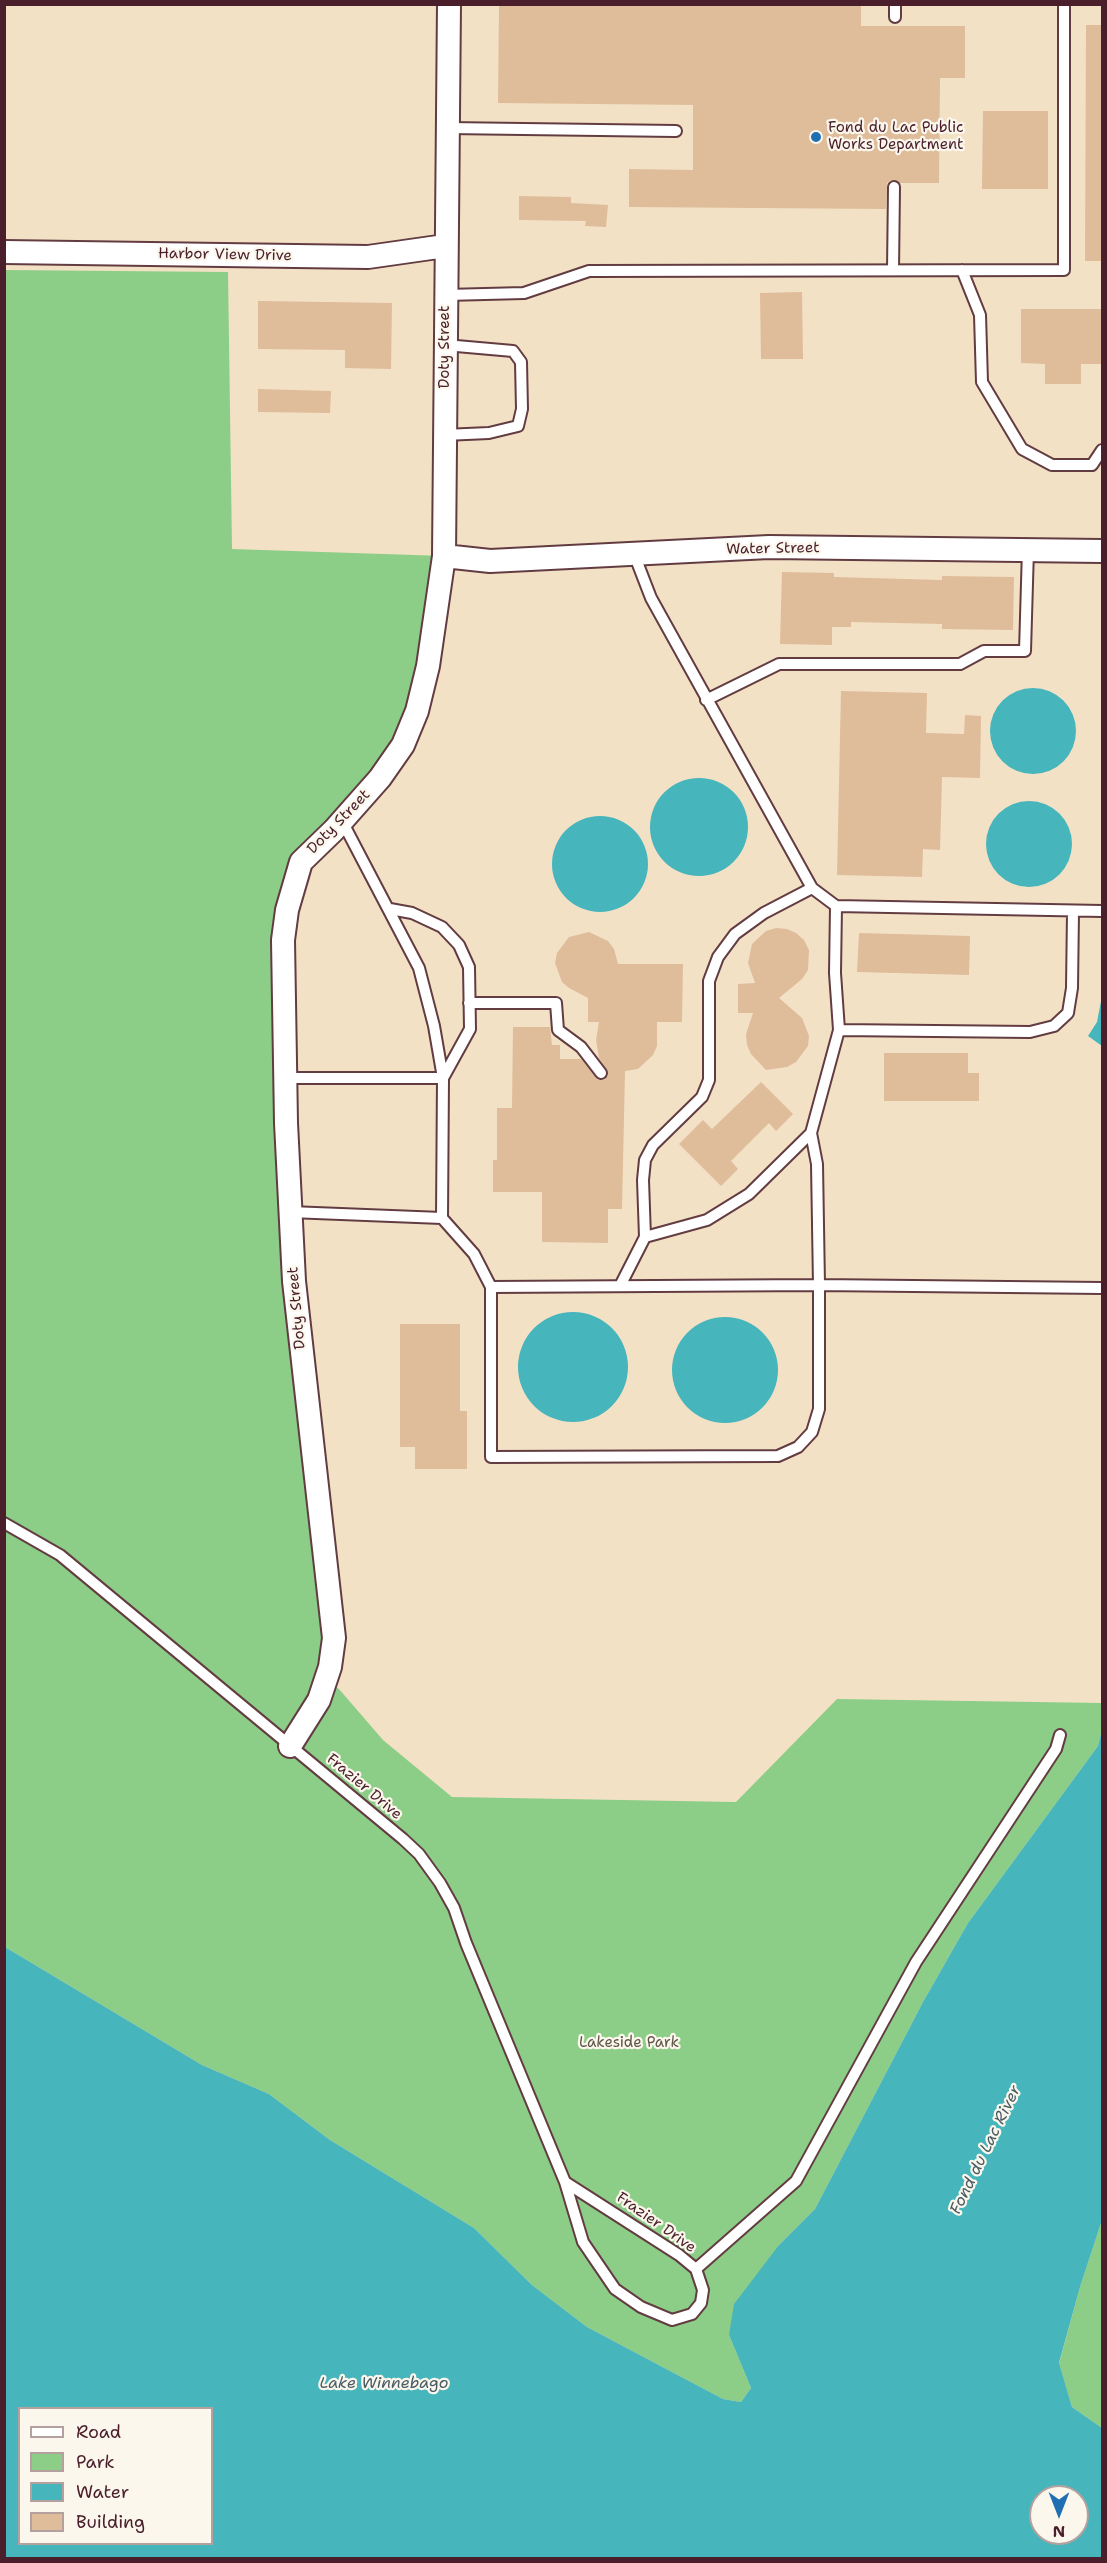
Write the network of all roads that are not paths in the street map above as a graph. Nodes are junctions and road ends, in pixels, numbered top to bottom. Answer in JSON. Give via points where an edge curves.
{"nodes":[{"id":1,"x":449,"y":4,"type":"edge"},
{"id":2,"x":895,"y":4,"type":"edge"},
{"id":3,"x":1064,"y":4,"type":"edge"},
{"id":4,"x":895,"y":17,"type":"dead end"},
{"id":5,"x":447,"y":128,"type":"junction"},
{"id":6,"x":676,"y":131,"type":"dead end"},
{"id":7,"x":894,"y":187,"type":"dead end"},
{"id":8,"x":445,"y":246,"type":"junction"},
{"id":9,"x":4,"y":252,"type":"edge"},
{"id":10,"x":893,"y":270,"type":"junction"},
{"id":11,"x":962,"y":270,"type":"junction"},
{"id":12,"x":445,"y":295,"type":"junction"},
{"id":13,"x":445,"y":345,"type":"junction"},
{"id":14,"x":444,"y":435,"type":"junction"},
{"id":15,"x":1102,"y":450,"type":"edge"},
{"id":16,"x":1028,"y":549,"type":"junction"},
{"id":17,"x":1102,"y":551,"type":"edge"},
{"id":18,"x":634,"y":554,"type":"junction"},
{"id":19,"x":444,"y":556,"type":"junction"},
{"id":20,"x":706,"y":700,"type":"junction"},
{"id":21,"x":342,"y":821,"type":"junction"},
{"id":22,"x":812,"y":888,"type":"junction"},
{"id":23,"x":836,"y":906,"type":"junction"},
{"id":24,"x":390,"y":909,"type":"junction"},
{"id":25,"x":1102,"y":911,"type":"edge"},
{"id":26,"x":1074,"y":912,"type":"junction"},
{"id":27,"x":470,"y":1003,"type":"junction"},
{"id":28,"x":839,"y":1030,"type":"junction"},
{"id":29,"x":601,"y":1073,"type":"dead end"},
{"id":30,"x":285,"y":1078,"type":"junction"},
{"id":31,"x":443,"y":1078,"type":"junction"},
{"id":32,"x":811,"y":1133,"type":"junction"},
{"id":33,"x":290,"y":1212,"type":"junction"},
{"id":34,"x":442,"y":1218,"type":"junction"},
{"id":35,"x":645,"y":1237,"type":"junction"},
{"id":36,"x":819,"y":1285,"type":"junction"},
{"id":37,"x":620,"y":1286,"type":"junction"},
{"id":38,"x":491,"y":1287,"type":"junction"},
{"id":39,"x":1102,"y":1288,"type":"edge"},
{"id":40,"x":4,"y":1523,"type":"edge"},
{"id":41,"x":1060,"y":1735,"type":"dead end"},
{"id":42,"x":290,"y":1746,"type":"junction"},
{"id":43,"x":565,"y":2182,"type":"junction"},
{"id":44,"x":696,"y":2269,"type":"junction"}],
"edges":[{"from":1,"to":5,"type":"street","name":"Doty Street"},
{"from":2,"to":4,"type":"lane"},
{"from":3,"to":11,"type":"lane","via":[[1064,270]]},
{"from":5,"to":6,"type":"lane"},
{"from":5,"to":8,"type":"street","name":"Doty Street"},
{"from":7,"to":10,"type":"lane"},
{"from":8,"to":9,"type":"street","name":"Harbor View Drive","via":[[368,257]]},
{"from":8,"to":12,"type":"street","name":"Doty Street"},
{"from":10,"to":11,"type":"lane"},
{"from":10,"to":12,"type":"lane","via":[[589,271],[524,293]]},
{"from":11,"to":15,"type":"lane","via":[[980,315],[982,382],[1022,449],[1052,465],[1092,465]]},
{"from":12,"to":13,"type":"street","name":"Doty Street"},
{"from":13,"to":14,"type":"street","name":"Doty Street"},
{"from":13,"to":14,"type":"lane","via":[[513,351],[521,362],[522,409],[518,426],[489,434]]},
{"from":14,"to":19,"type":"street","name":"Doty Street"},
{"from":16,"to":17,"type":"street","name":"Water Street"},
{"from":16,"to":18,"type":"street","name":"Water Street","via":[[769,547]]},
{"from":16,"to":20,"type":"lane","via":[[1025,651],[984,651],[960,664],[780,664]]},
{"from":18,"to":19,"type":"street","name":"Water Street","via":[[490,561]]},
{"from":18,"to":20,"type":"lane","via":[[651,598]]},
{"from":19,"to":21,"type":"street","name":"Doty Street","via":[[428,666],[417,711],[403,745]]},
{"from":20,"to":22,"type":"lane"},
{"from":21,"to":24,"type":"lane"},
{"from":21,"to":30,"type":"street","name":"Doty Street","via":[[301,862],[287,910],[283,940]]},
{"from":22,"to":23,"type":"lane"},
{"from":22,"to":35,"type":"lane","via":[[764,913],[735,934],[718,957],[709,981],[709,1080],[702,1097],[653,1145],[645,1160]]},
{"from":23,"to":26,"type":"lane"},
{"from":23,"to":28,"type":"lane"},
{"from":24,"to":27,"type":"lane","via":[[412,913],[442,927],[459,945],[469,967]]},
{"from":24,"to":31,"type":"lane","via":[[418,968]]},
{"from":25,"to":26,"type":"lane"},
{"from":26,"to":28,"type":"lane","via":[[1068,1012],[1054,1026],[1030,1032]]},
{"from":27,"to":29,"type":"lane","via":[[556,1003],[558,1030],[581,1047]]},
{"from":27,"to":31,"type":"lane","via":[[470,1029]]},
{"from":28,"to":32,"type":"lane"},
{"from":30,"to":31,"type":"lane"},
{"from":30,"to":33,"type":"street","name":"Doty Street"},
{"from":31,"to":34,"type":"lane"},
{"from":32,"to":35,"type":"lane","via":[[749,1194],[707,1220]]},
{"from":32,"to":36,"type":"lane","via":[[817,1164]]},
{"from":33,"to":34,"type":"lane"},
{"from":33,"to":42,"type":"street","name":"Doty Street","via":[[301,1352],[334,1638],[319,1700]]},
{"from":34,"to":38,"type":"lane","via":[[474,1254]]},
{"from":35,"to":37,"type":"lane"},
{"from":36,"to":37,"type":"lane"},
{"from":36,"to":38,"type":"lane","via":[[819,1409],[813,1432],[798,1447],[778,1456],[491,1457]]},
{"from":36,"to":39,"type":"lane"},
{"from":37,"to":38,"type":"lane"},
{"from":40,"to":42,"type":"lane","name":"Frazier Drive","via":[[60,1555]]},
{"from":41,"to":44,"type":"lane","via":[[1056,1749],[916,1962],[796,2181]]},
{"from":42,"to":43,"type":"lane","name":"Frazier Drive","via":[[404,1839],[440,1883]]},
{"from":43,"to":44,"type":"lane","name":"Frazier Drive"},
{"from":43,"to":44,"type":"lane","name":"Frazier Drive","via":[[583,2242],[615,2289],[641,2307],[672,2320],[692,2314],[701,2303],[703,2290]]}]}
